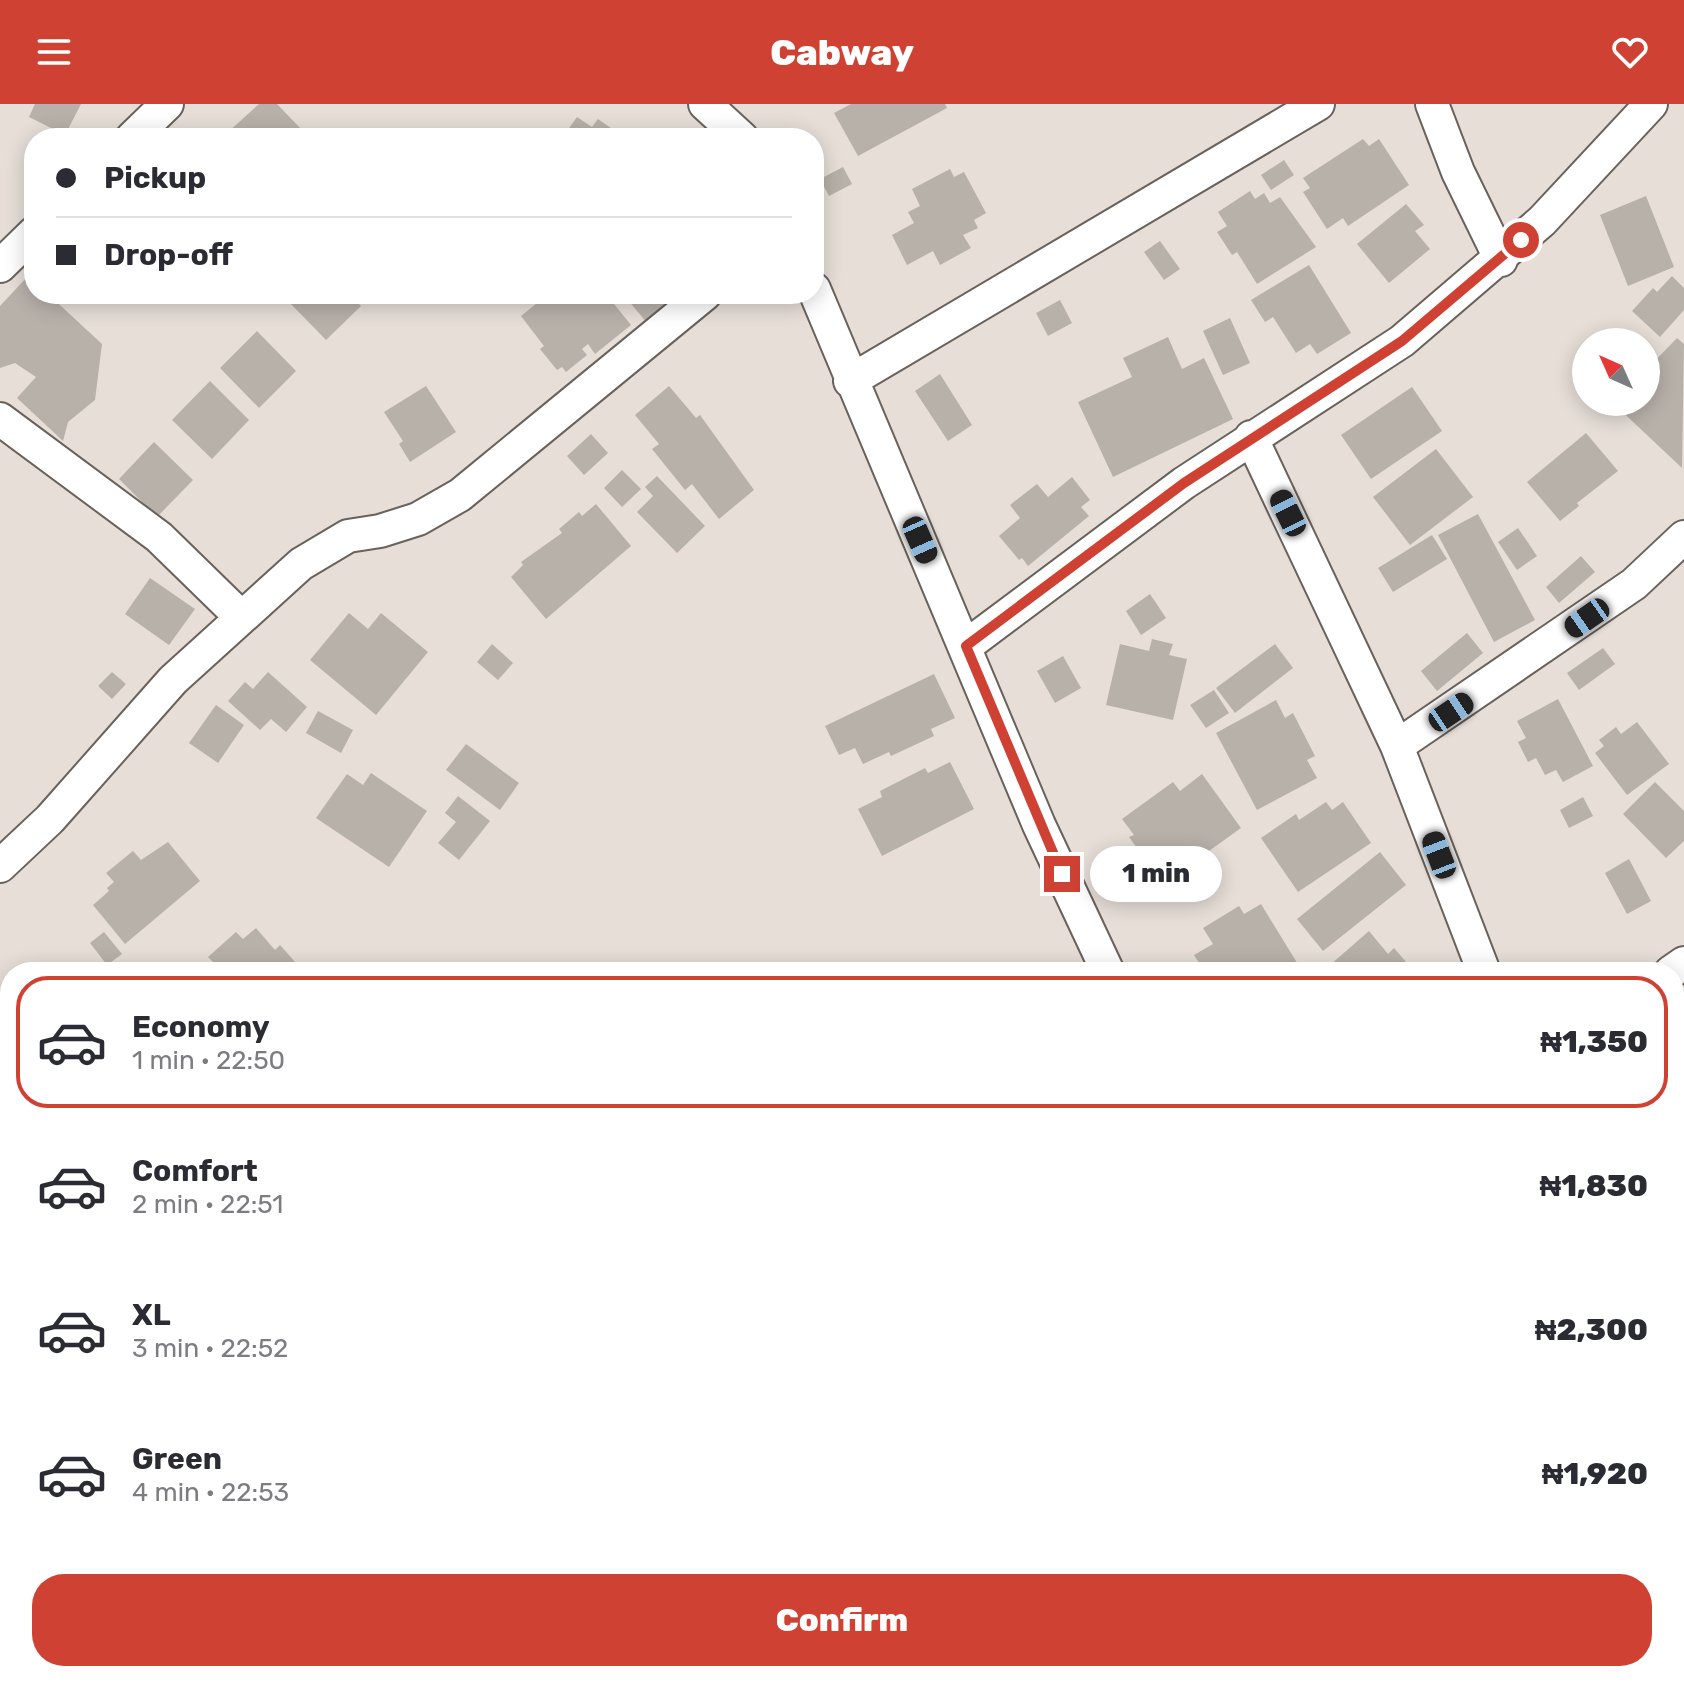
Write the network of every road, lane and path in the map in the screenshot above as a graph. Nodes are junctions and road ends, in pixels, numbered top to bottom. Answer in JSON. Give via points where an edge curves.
{"nodes":[{"id":1,"x":167,"y":104,"type":"edge"},
{"id":2,"x":705,"y":104,"type":"edge"},
{"id":3,"x":1318,"y":104,"type":"edge"},
{"id":4,"x":1432,"y":104,"type":"edge"},
{"id":5,"x":1651,"y":104,"type":"edge"},
{"id":6,"x":142,"y":128,"type":"edge"},
{"id":7,"x":731,"y":128,"type":"edge"},
{"id":8,"x":24,"y":243,"type":"edge"},
{"id":9,"x":1501,"y":260,"type":"junction"},
{"id":10,"x":0,"y":266,"type":"edge"},
{"id":11,"x":693,"y":304,"type":"edge"},
{"id":12,"x":820,"y":304,"type":"edge"},
{"id":13,"x":850,"y":381,"type":"junction"},
{"id":14,"x":0,"y":419,"type":"edge"},
{"id":15,"x":1251,"y":437,"type":"junction"},
{"id":16,"x":1684,"y":537,"type":"edge"},
{"id":17,"x":241,"y":617,"type":"junction"},
{"id":18,"x":966,"y":646,"type":"junction"},
{"id":19,"x":1397,"y":746,"type":"junction"},
{"id":20,"x":0,"y":866,"type":"edge"},
{"id":21,"x":1103,"y":962,"type":"edge"},
{"id":22,"x":1480,"y":962,"type":"edge"}],
"edges":[{"from":1,"to":6,"type":"street"},
{"from":2,"to":7,"type":"street"},
{"from":3,"to":13,"type":"street"},
{"from":4,"to":9,"type":"street"},
{"from":5,"to":9,"type":"street"},
{"from":8,"to":10,"type":"street"},
{"from":9,"to":15,"type":"street","via":[[1402,341]]},
{"from":11,"to":17,"type":"street","via":[[460,495],[418,519],[326,546]]},
{"from":12,"to":13,"type":"street"},
{"from":13,"to":18,"type":"street"},
{"from":14,"to":17,"type":"street","via":[[159,537]]},
{"from":15,"to":18,"type":"street"},
{"from":15,"to":19,"type":"street"},
{"from":16,"to":19,"type":"street","via":[[1634,584]]},
{"from":17,"to":20,"type":"street","via":[[173,680],[50,819]]},
{"from":18,"to":21,"type":"street","via":[[1039,825]]},
{"from":19,"to":22,"type":"street"}]}
